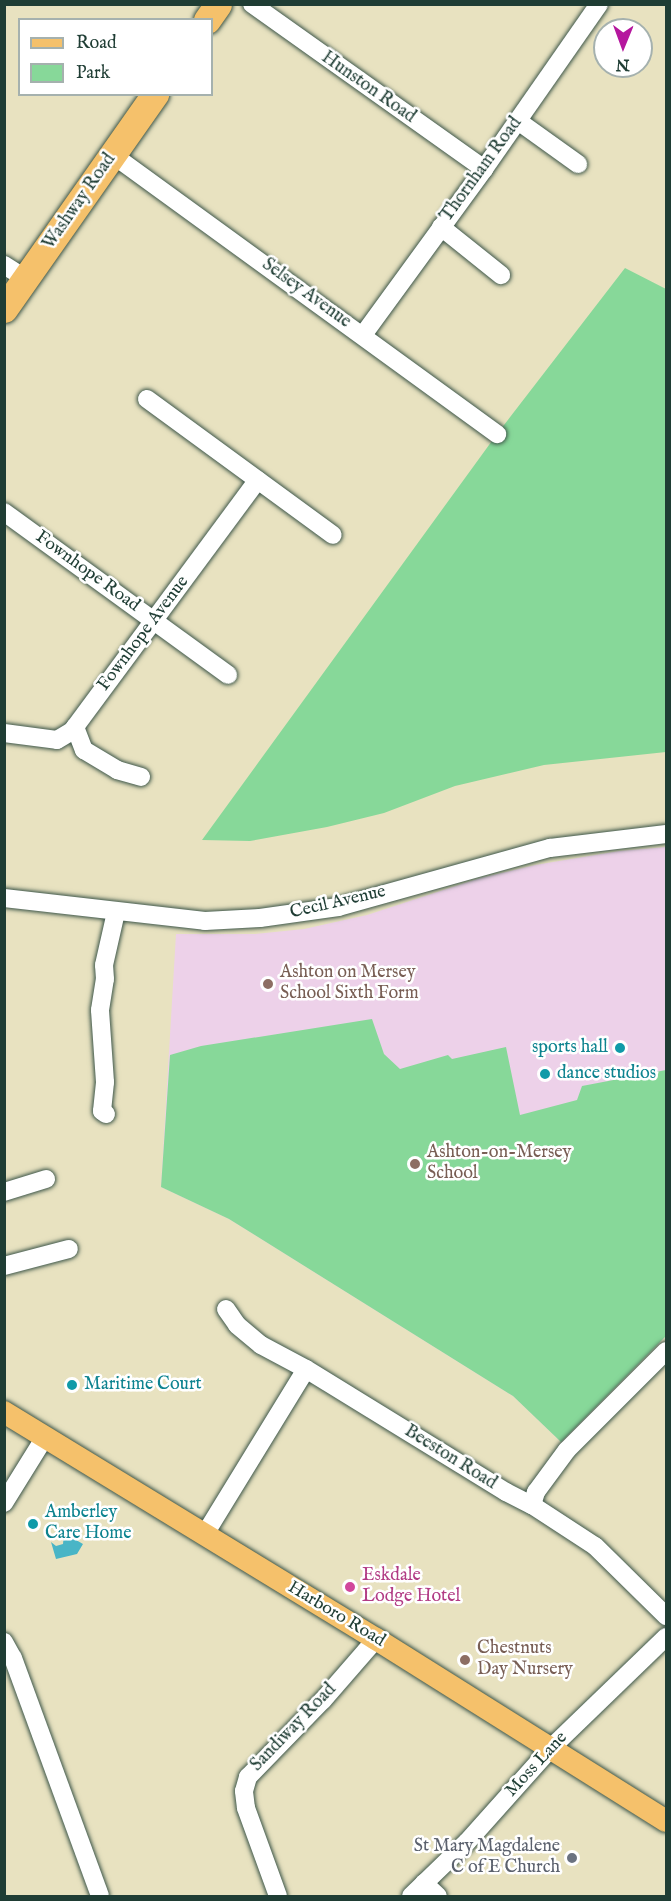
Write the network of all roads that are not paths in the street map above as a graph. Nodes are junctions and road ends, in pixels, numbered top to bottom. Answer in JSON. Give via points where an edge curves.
{"nodes":[{"id":1,"x":218,"y":4,"type":"edge"},
{"id":2,"x":252,"y":4,"type":"edge"},
{"id":3,"x":599,"y":4,"type":"edge"},
{"id":4,"x":208,"y":18,"type":"edge"},
{"id":5,"x":154,"y":96,"type":"edge"},
{"id":6,"x":518,"y":121,"type":"junction"},
{"id":7,"x":113,"y":155,"type":"junction"},
{"id":8,"x":578,"y":164,"type":"dead end"},
{"id":9,"x":484,"y":169,"type":"junction"},
{"id":10,"x":441,"y":227,"type":"junction"},
{"id":11,"x":15,"y":272,"type":"edge"},
{"id":12,"x":501,"y":274,"type":"dead end"},
{"id":13,"x":4,"y":309,"type":"edge"},
{"id":14,"x":363,"y":335,"type":"junction"},
{"id":15,"x":147,"y":399,"type":"dead end"},
{"id":16,"x":497,"y":434,"type":"dead end"},
{"id":17,"x":258,"y":480,"type":"junction"},
{"id":18,"x":4,"y":512,"type":"edge"},
{"id":19,"x":333,"y":535,"type":"dead end"},
{"id":20,"x":154,"y":621,"type":"junction"},
{"id":21,"x":228,"y":675,"type":"dead end"},
{"id":22,"x":75,"y":728,"type":"junction"},
{"id":23,"x":4,"y":733,"type":"edge"},
{"id":24,"x":141,"y":777,"type":"dead end"},
{"id":25,"x":666,"y":834,"type":"edge"},
{"id":26,"x":4,"y":898,"type":"edge"},
{"id":27,"x":116,"y":912,"type":"junction"},
{"id":28,"x":100,"y":1110,"type":"dead end"},
{"id":29,"x":46,"y":1179,"type":"dead end"},
{"id":30,"x":4,"y":1192,"type":"edge"},
{"id":31,"x":69,"y":1249,"type":"dead end"},
{"id":32,"x":4,"y":1266,"type":"edge"},
{"id":33,"x":226,"y":1309,"type":"dead end"},
{"id":34,"x":666,"y":1351,"type":"edge"},
{"id":35,"x":306,"y":1369,"type":"junction"},
{"id":36,"x":4,"y":1412,"type":"edge"},
{"id":37,"x":45,"y":1437,"type":"junction"},
{"id":38,"x":4,"y":1503,"type":"edge"},
{"id":39,"x":532,"y":1505,"type":"junction"},
{"id":40,"x":205,"y":1534,"type":"junction"},
{"id":41,"x":666,"y":1616,"type":"edge"},
{"id":42,"x":666,"y":1637,"type":"edge"},
{"id":43,"x":376,"y":1639,"type":"junction"},
{"id":44,"x":4,"y":1642,"type":"edge"},
{"id":45,"x":551,"y":1748,"type":"junction"},
{"id":46,"x":666,"y":1821,"type":"edge"},
{"id":47,"x":424,"y":1883,"type":"junction"},
{"id":48,"x":100,"y":1896,"type":"edge"},
{"id":49,"x":278,"y":1896,"type":"edge"},
{"id":50,"x":411,"y":1896,"type":"edge"},
{"id":51,"x":438,"y":1896,"type":"edge"}],
"edges":[{"from":1,"to":4,"type":"highway"},
{"from":2,"to":9,"type":"street","name":"Hunston Road"},
{"from":3,"to":6,"type":"street","name":"Thornham Road"},
{"from":5,"to":7,"type":"highway","name":"Washway Road"},
{"from":6,"to":8,"type":"street"},
{"from":6,"to":9,"type":"street","name":"Thornham Road"},
{"from":7,"to":11,"type":"highway","name":"Washway Road"},
{"from":7,"to":14,"type":"street","name":"Selsey Avenue"},
{"from":9,"to":10,"type":"street","name":"Thornham Road"},
{"from":10,"to":12,"type":"street"},
{"from":10,"to":14,"type":"street","name":"Thornham Road"},
{"from":11,"to":13,"type":"highway","name":"Washway Road"},
{"from":14,"to":16,"type":"street","name":"Selsey Avenue"},
{"from":15,"to":17,"type":"street"},
{"from":17,"to":19,"type":"street"},
{"from":17,"to":20,"type":"street","name":"Fownhope Avenue"},
{"from":18,"to":20,"type":"street","name":"Fownhope Road"},
{"from":20,"to":21,"type":"street","name":"Fownhope Road"},
{"from":20,"to":22,"type":"street","name":"Fownhope Avenue"},
{"from":22,"to":23,"type":"street","via":[[57,740]]},
{"from":22,"to":24,"type":"street","via":[[84,750],[117,770]]},
{"from":25,"to":27,"type":"street","name":"Cecil Avenue","via":[[550,848],[297,915],[205,921]]},
{"from":26,"to":27,"type":"street","name":"Cecil Avenue"},
{"from":27,"to":28,"type":"street","via":[[104,965],[100,1010],[105,1082]]},
{"from":29,"to":30,"type":"street"},
{"from":31,"to":32,"type":"street"},
{"from":33,"to":35,"type":"street","name":"Beeston Road","via":[[248,1336]]},
{"from":34,"to":39,"type":"street","via":[[567,1450],[536,1492]]},
{"from":35,"to":39,"type":"street","name":"Beeston Road"},
{"from":35,"to":40,"type":"street"},
{"from":36,"to":37,"type":"main road","name":"Harboro Road"},
{"from":37,"to":38,"type":"street"},
{"from":37,"to":40,"type":"main road","name":"Harboro Road"},
{"from":39,"to":41,"type":"street","name":"Beeston Road","via":[[596,1546]]},
{"from":40,"to":43,"type":"main road","name":"Harboro Road"},
{"from":42,"to":45,"type":"street","name":"Moss Lane"},
{"from":43,"to":45,"type":"main road","name":"Harboro Road"},
{"from":43,"to":49,"type":"street","name":"Sandiway Road","via":[[248,1777],[244,1791],[246,1808]]},
{"from":44,"to":48,"type":"street","via":[[14,1658]]},
{"from":45,"to":46,"type":"main road","name":"Harboro Road"},
{"from":45,"to":47,"type":"street","name":"Moss Lane","via":[[467,1842]]},
{"from":47,"to":50,"type":"street","name":"Moss Lane"},
{"from":47,"to":51,"type":"street"}]}
